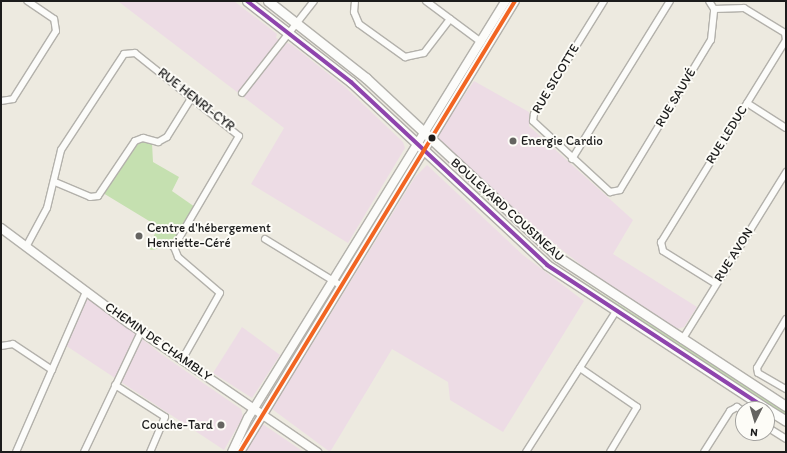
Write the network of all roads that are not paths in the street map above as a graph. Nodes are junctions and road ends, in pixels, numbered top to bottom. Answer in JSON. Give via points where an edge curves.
{"nodes":[{"id":1,"x":27,"y":1,"type":"edge"},
{"id":2,"x":247,"y":1,"type":"edge"},
{"id":3,"x":268,"y":1,"type":"edge"},
{"id":4,"x":314,"y":1,"type":"edge"},
{"id":5,"x":355,"y":1,"type":"edge"},
{"id":6,"x":426,"y":1,"type":"edge"},
{"id":7,"x":506,"y":1,"type":"edge"},
{"id":8,"x":515,"y":1,"type":"edge"},
{"id":9,"x":604,"y":1,"type":"edge"},
{"id":10,"x":670,"y":1,"type":"edge"},
{"id":11,"x":709,"y":1,"type":"edge"},
{"id":12,"x":714,"y":9,"type":"junction"},
{"id":13,"x":450,"y":19,"type":"junction"},
{"id":14,"x":297,"y":23,"type":"junction"},
{"id":15,"x":289,"y":33,"type":"junction"},
{"id":16,"x":481,"y":42,"type":"junction"},
{"id":17,"x":242,"y":93,"type":"dead end"},
{"id":18,"x":192,"y":96,"type":"junction"},
{"id":19,"x":1,"y":101,"type":"edge"},
{"id":20,"x":747,"y":104,"type":"junction"},
{"id":21,"x":786,"y":128,"type":"edge"},
{"id":22,"x":427,"y":137,"type":"junction"},
{"id":23,"x":420,"y":148,"type":"junction"},
{"id":24,"x":572,"y":159,"type":"junction"},
{"id":25,"x":786,"y":172,"type":"edge"},
{"id":26,"x":55,"y":182,"type":"junction"},
{"id":27,"x":620,"y":190,"type":"joint"},
{"id":28,"x":370,"y":220,"type":"junction"},
{"id":29,"x":1,"y":228,"type":"edge"},
{"id":30,"x":264,"y":239,"type":"dead end"},
{"id":31,"x":366,"y":242,"type":"junction"},
{"id":32,"x":26,"y":247,"type":"junction"},
{"id":33,"x":337,"y":283,"type":"junction"},
{"id":34,"x":716,"y":284,"type":"junction"},
{"id":35,"x":86,"y":292,"type":"junction"},
{"id":36,"x":615,"y":313,"type":"junction"},
{"id":37,"x":786,"y":319,"type":"edge"},
{"id":38,"x":140,"y":332,"type":"junction"},
{"id":39,"x":682,"y":340,"type":"junction"},
{"id":40,"x":1,"y":346,"type":"edge"},
{"id":41,"x":182,"y":360,"type":"junction"},
{"id":42,"x":580,"y":368,"type":"junction"},
{"id":43,"x":52,"y":370,"type":"junction"},
{"id":44,"x":116,"y":385,"type":"junction"},
{"id":45,"x":786,"y":390,"type":"edge"},
{"id":46,"x":754,"y":401,"type":"edge"},
{"id":47,"x":786,"y":406,"type":"edge"},
{"id":48,"x":735,"y":408,"type":"edge"},
{"id":49,"x":257,"y":411,"type":"junction"},
{"id":50,"x":775,"y":414,"type":"edge"},
{"id":51,"x":786,"y":421,"type":"edge"},
{"id":52,"x":775,"y":432,"type":"edge"},
{"id":53,"x":786,"y":439,"type":"edge"},
{"id":54,"x":16,"y":452,"type":"edge"},
{"id":55,"x":84,"y":452,"type":"edge"},
{"id":56,"x":150,"y":452,"type":"edge"},
{"id":57,"x":232,"y":452,"type":"edge"},
{"id":58,"x":240,"y":452,"type":"edge"},
{"id":59,"x":317,"y":452,"type":"edge"},
{"id":60,"x":526,"y":452,"type":"edge"},
{"id":61,"x":610,"y":452,"type":"edge"},
{"id":62,"x":704,"y":452,"type":"edge"}],
"edges":[{"from":1,"to":19,"type":"street","via":[[54,19],[56,31],[13,99]]},
{"from":2,"to":15,"type":"main road","name":"BOULEVARD COUSINEAU"},
{"from":3,"to":14,"type":"main road","name":"BOULEVARD COUSINEAU"},
{"from":4,"to":14,"type":"street"},
{"from":5,"to":13,"type":"street","via":[[354,12],[359,24],[406,57],[424,53]]},
{"from":6,"to":13,"type":"street"},
{"from":7,"to":16,"type":"street"},
{"from":8,"to":22,"type":"street"},
{"from":9,"to":24,"type":"street","name":"RUE SICOTTE","via":[[534,114],[533,121]]},
{"from":10,"to":24,"type":"street"},
{"from":11,"to":12,"type":"street"},
{"from":12,"to":20,"type":"street","name":"RUE LEDUC","via":[[744,8],[785,33],[786,40]]},
{"from":12,"to":27,"type":"street","name":"RUE SAUVÉ","via":[[711,40]]},
{"from":13,"to":16,"type":"street"},
{"from":14,"to":15,"type":"street"},
{"from":14,"to":22,"type":"main road","name":"BOULEVARD COUSINEAU","via":[[360,73]]},
{"from":15,"to":17,"type":"street"},
{"from":15,"to":23,"type":"main road","name":"BOULEVARD COUSINEAU","via":[[351,82]]},
{"from":16,"to":22,"type":"street"},
{"from":18,"to":26,"type":"street","via":[[167,137],[158,142],[144,138],[135,141],[98,196],[90,197]]},
{"from":18,"to":26,"type":"street","name":"RUE HENRI-CYR","via":[[135,53],[124,54],[61,150]]},
{"from":18,"to":41,"type":"street","name":"RUE HENRI-CYR","via":[[239,136],[174,247],[178,257],[220,293]]},
{"from":20,"to":21,"type":"street"},
{"from":20,"to":34,"type":"street","name":"RUE LEDUC","via":[[661,242],[663,251]]},
{"from":22,"to":23,"type":"street"},
{"from":22,"to":39,"type":"main road","name":"BOULEVARD COUSINEAU","via":[[558,257]]},
{"from":23,"to":28,"type":"street"},
{"from":23,"to":31,"type":"street"},
{"from":23,"to":36,"type":"main road","name":"BOULEVARD COUSINEAU","via":[[531,252]]},
{"from":24,"to":27,"type":"street","name":"RUE SICOTTE","via":[[610,192]]},
{"from":25,"to":34,"type":"street","name":"RUE AVON"},
{"from":26,"to":32,"type":"street","name":"RUE HENRI-CYR","via":[[47,208]]},
{"from":28,"to":31,"type":"street"},
{"from":28,"to":33,"type":"street"},
{"from":29,"to":32,"type":"street","name":"CHEMIN DE CHAMBLY"},
{"from":30,"to":33,"type":"street"},
{"from":31,"to":33,"type":"street"},
{"from":32,"to":35,"type":"street","name":"CHEMIN DE CHAMBLY"},
{"from":33,"to":49,"type":"street"},
{"from":34,"to":39,"type":"street","name":"RUE AVON"},
{"from":35,"to":38,"type":"street","name":"CHEMIN DE CHAMBLY"},
{"from":35,"to":43,"type":"street"},
{"from":36,"to":42,"type":"street"},
{"from":36,"to":46,"type":"main road","name":"BOULEVARD COUSINEAU"},
{"from":37,"to":45,"type":"street","via":[[757,368],[758,373]]},
{"from":38,"to":41,"type":"street","name":"CHEMIN DE CHAMBLY"},
{"from":38,"to":44,"type":"street"},
{"from":39,"to":47,"type":"main road","name":"BOULEVARD COUSINEAU"},
{"from":40,"to":43,"type":"street","via":[[13,344]]},
{"from":41,"to":49,"type":"street","name":"CHEMIN DE CHAMBLY"},
{"from":42,"to":60,"type":"street"},
{"from":42,"to":61,"type":"street","via":[[637,407]]},
{"from":43,"to":54,"type":"street"},
{"from":44,"to":55,"type":"street"},
{"from":44,"to":56,"type":"street","via":[[165,417]]},
{"from":48,"to":62,"type":"street","via":[[730,411]]},
{"from":49,"to":57,"type":"street"},
{"from":49,"to":58,"type":"street"},
{"from":49,"to":59,"type":"street","name":"CHEMIN DE CHAMBLY"},
{"from":50,"to":51,"type":"main road","name":"BOULEVARD COUSINEAU"},
{"from":52,"to":53,"type":"street"}]}
